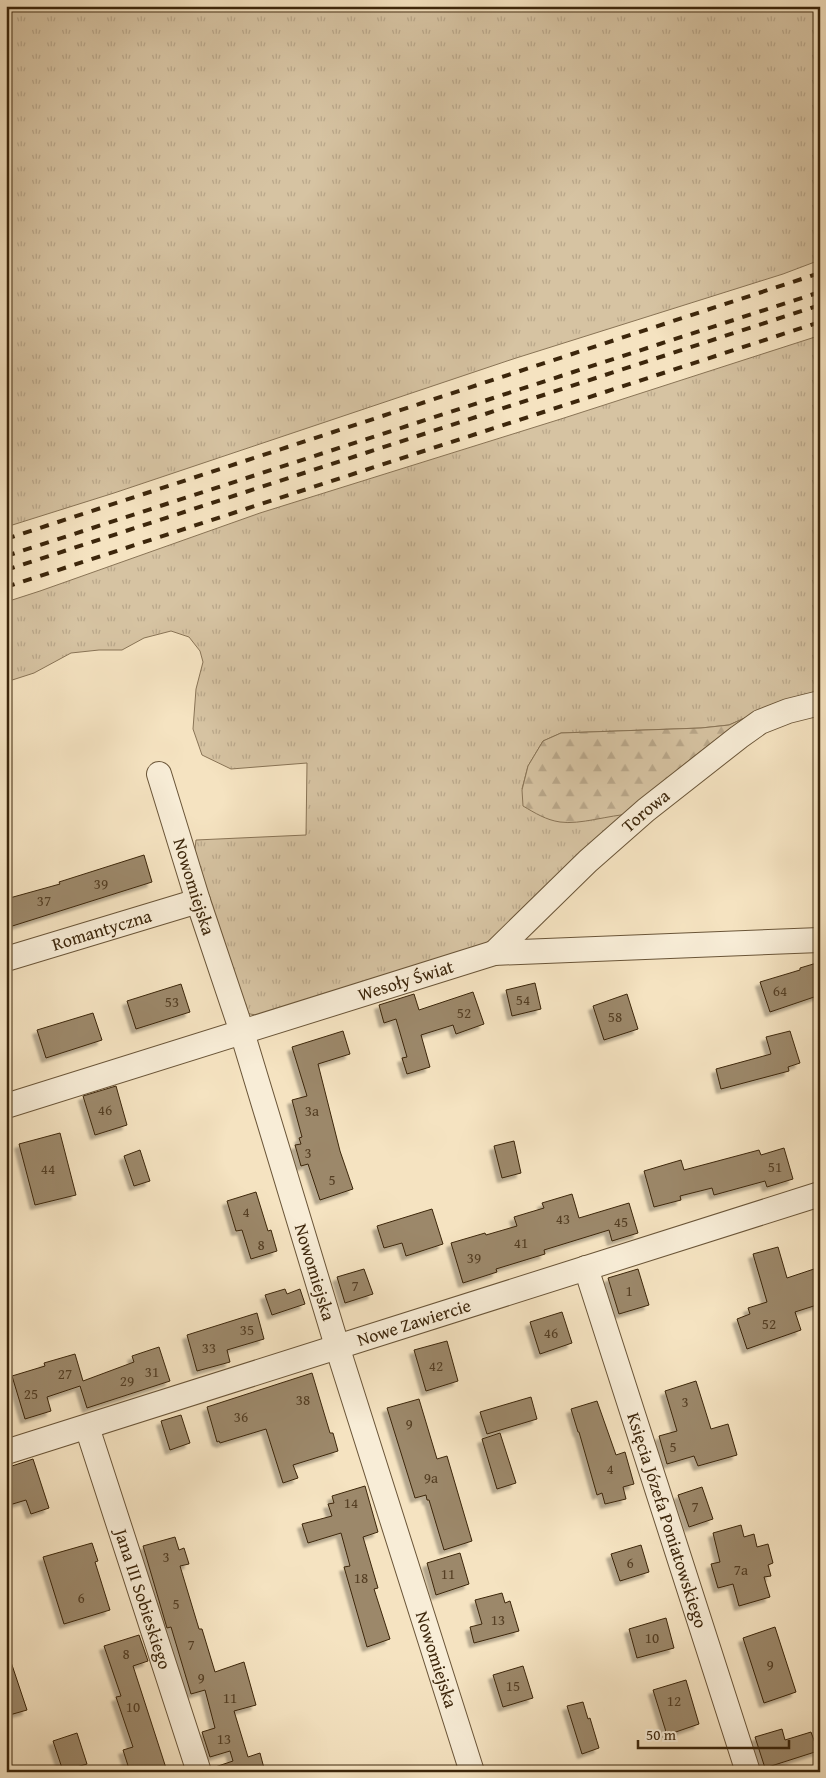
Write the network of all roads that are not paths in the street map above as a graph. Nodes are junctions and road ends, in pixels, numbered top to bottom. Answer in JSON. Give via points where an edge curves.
{"nodes":[{"id":1,"x":820,"y":703,"type":"edge"},
{"id":2,"x":159,"y":774,"type":"dead end"},
{"id":3,"x":198,"y":901,"type":"junction"},
{"id":4,"x":820,"y":940,"type":"edge"},
{"id":5,"x":494,"y":953,"type":"junction"},
{"id":6,"x":6,"y":959,"type":"edge"},
{"id":7,"x":242,"y":1032,"type":"junction"},
{"id":8,"x":6,"y":1106,"type":"edge"},
{"id":9,"x":820,"y":1194,"type":"edge"},
{"id":10,"x":586,"y":1268,"type":"junction"},
{"id":11,"x":337,"y":1346,"type":"junction"},
{"id":12,"x":87,"y":1426,"type":"junction"},
{"id":13,"x":6,"y":1452,"type":"edge"},
{"id":14,"x":199,"y":1772,"type":"edge"},
{"id":15,"x":472,"y":1772,"type":"edge"},
{"id":16,"x":748,"y":1772,"type":"edge"}],
"edges":[{"from":1,"to":5,"type":"street","name":"Torowa","via":[[767,719],[739,737],[588,860]]},
{"from":2,"to":3,"type":"street","name":"Nowomiejska"},
{"from":3,"to":6,"type":"street","name":"Romantyczna"},
{"from":3,"to":7,"type":"street","name":"Nowomiejska"},
{"from":4,"to":5,"type":"street","name":"Wesoły Świat"},
{"from":5,"to":7,"type":"street","name":"Wesoły Świat"},
{"from":7,"to":8,"type":"street","name":"Wesoły Świat"},
{"from":7,"to":11,"type":"street","name":"Nowomiejska"},
{"from":9,"to":10,"type":"street","name":"Nowe Zawiercie"},
{"from":10,"to":11,"type":"street","name":"Nowe Zawiercie"},
{"from":10,"to":16,"type":"street","name":"Księcia Józefa Poniatowskiego"},
{"from":11,"to":12,"type":"street","name":"Nowe Zawiercie"},
{"from":11,"to":15,"type":"street","name":"Nowomiejska"},
{"from":12,"to":13,"type":"street","name":"Nowe Zawiercie"},
{"from":12,"to":14,"type":"street","name":"Jana III Sobieskiego"}]}
